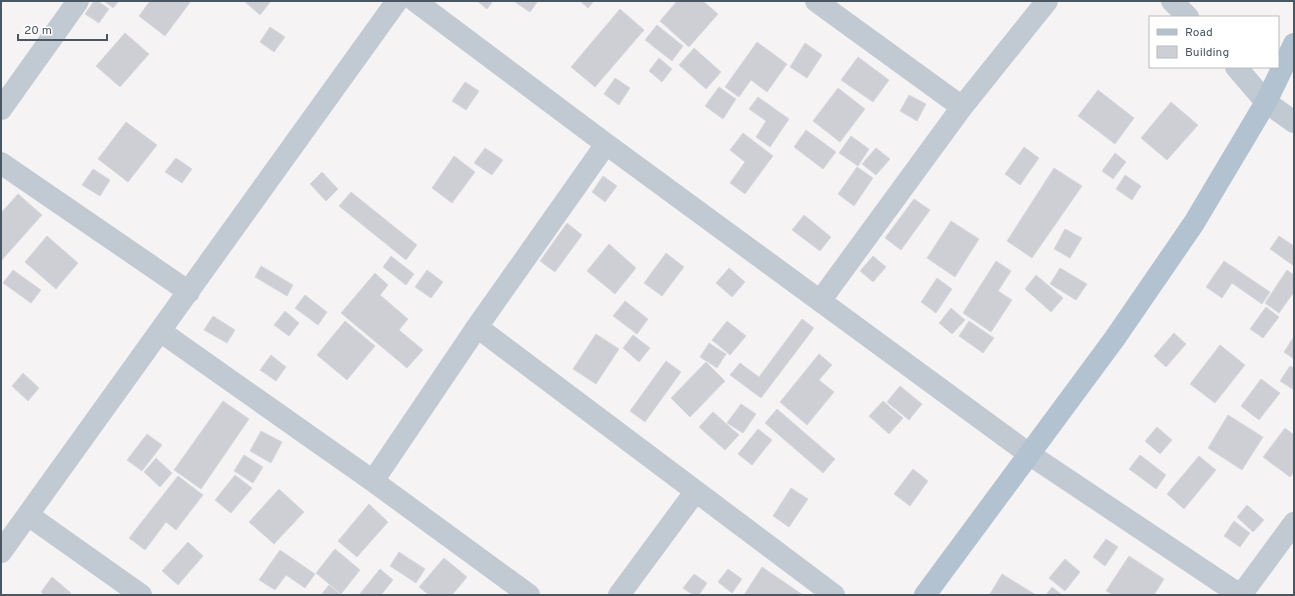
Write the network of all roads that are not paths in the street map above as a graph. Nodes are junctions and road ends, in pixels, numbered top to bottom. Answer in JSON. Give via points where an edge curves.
{"nodes":[{"id":1,"x":78,"y":1,"type":"edge"},
{"id":2,"x":398,"y":1,"type":"edge"},
{"id":3,"x":415,"y":1,"type":"edge"},
{"id":4,"x":816,"y":1,"type":"edge"},
{"id":5,"x":1172,"y":1,"type":"edge"},
{"id":6,"x":1036,"y":4,"type":"edge"},
{"id":7,"x":1187,"y":16,"type":"edge"},
{"id":8,"x":1294,"y":44,"type":"edge"},
{"id":9,"x":1237,"y":68,"type":"edge"},
{"id":10,"x":1266,"y":102,"type":"junction"},
{"id":11,"x":962,"y":107,"type":"junction"},
{"id":12,"x":1,"y":109,"type":"edge"},
{"id":13,"x":1294,"y":122,"type":"edge"},
{"id":14,"x":606,"y":144,"type":"junction"},
{"id":15,"x":1,"y":163,"type":"edge"},
{"id":16,"x":189,"y":292,"type":"junction"},
{"id":17,"x":820,"y":301,"type":"junction"},
{"id":18,"x":477,"y":327,"type":"junction"},
{"id":19,"x":160,"y":332,"type":"junction"},
{"id":20,"x":1029,"y":454,"type":"junction"},
{"id":21,"x":373,"y":482,"type":"junction"},
{"id":22,"x":695,"y":492,"type":"junction"},
{"id":23,"x":28,"y":515,"type":"junction"},
{"id":24,"x":1294,"y":524,"type":"edge"},
{"id":25,"x":1,"y":552,"type":"edge"},
{"id":26,"x":141,"y":595,"type":"edge"},
{"id":27,"x":529,"y":595,"type":"edge"},
{"id":28,"x":620,"y":595,"type":"edge"},
{"id":29,"x":834,"y":595,"type":"edge"},
{"id":30,"x":925,"y":595,"type":"edge"},
{"id":31,"x":1241,"y":595,"type":"edge"}],
"edges":[{"from":1,"to":12,"type":"street"},
{"from":2,"to":16,"type":"street"},
{"from":3,"to":14,"type":"street"},
{"from":4,"to":11,"type":"street"},
{"from":5,"to":7,"type":"street"},
{"from":6,"to":11,"type":"street"},
{"from":8,"to":10,"type":"main road"},
{"from":9,"to":10,"type":"street"},
{"from":10,"to":13,"type":"street"},
{"from":10,"to":20,"type":"main road","via":[[1194,223],[1115,338]]},
{"from":11,"to":17,"type":"street"},
{"from":14,"to":17,"type":"street"},
{"from":14,"to":18,"type":"street"},
{"from":15,"to":16,"type":"street"},
{"from":16,"to":19,"type":"street"},
{"from":17,"to":20,"type":"street"},
{"from":18,"to":21,"type":"street"},
{"from":18,"to":22,"type":"street"},
{"from":19,"to":21,"type":"street"},
{"from":19,"to":23,"type":"street"},
{"from":20,"to":30,"type":"main road"},
{"from":20,"to":31,"type":"street"},
{"from":21,"to":27,"type":"street"},
{"from":22,"to":28,"type":"street"},
{"from":22,"to":29,"type":"street"},
{"from":23,"to":25,"type":"street"},
{"from":23,"to":26,"type":"street"},
{"from":24,"to":31,"type":"street"}]}
